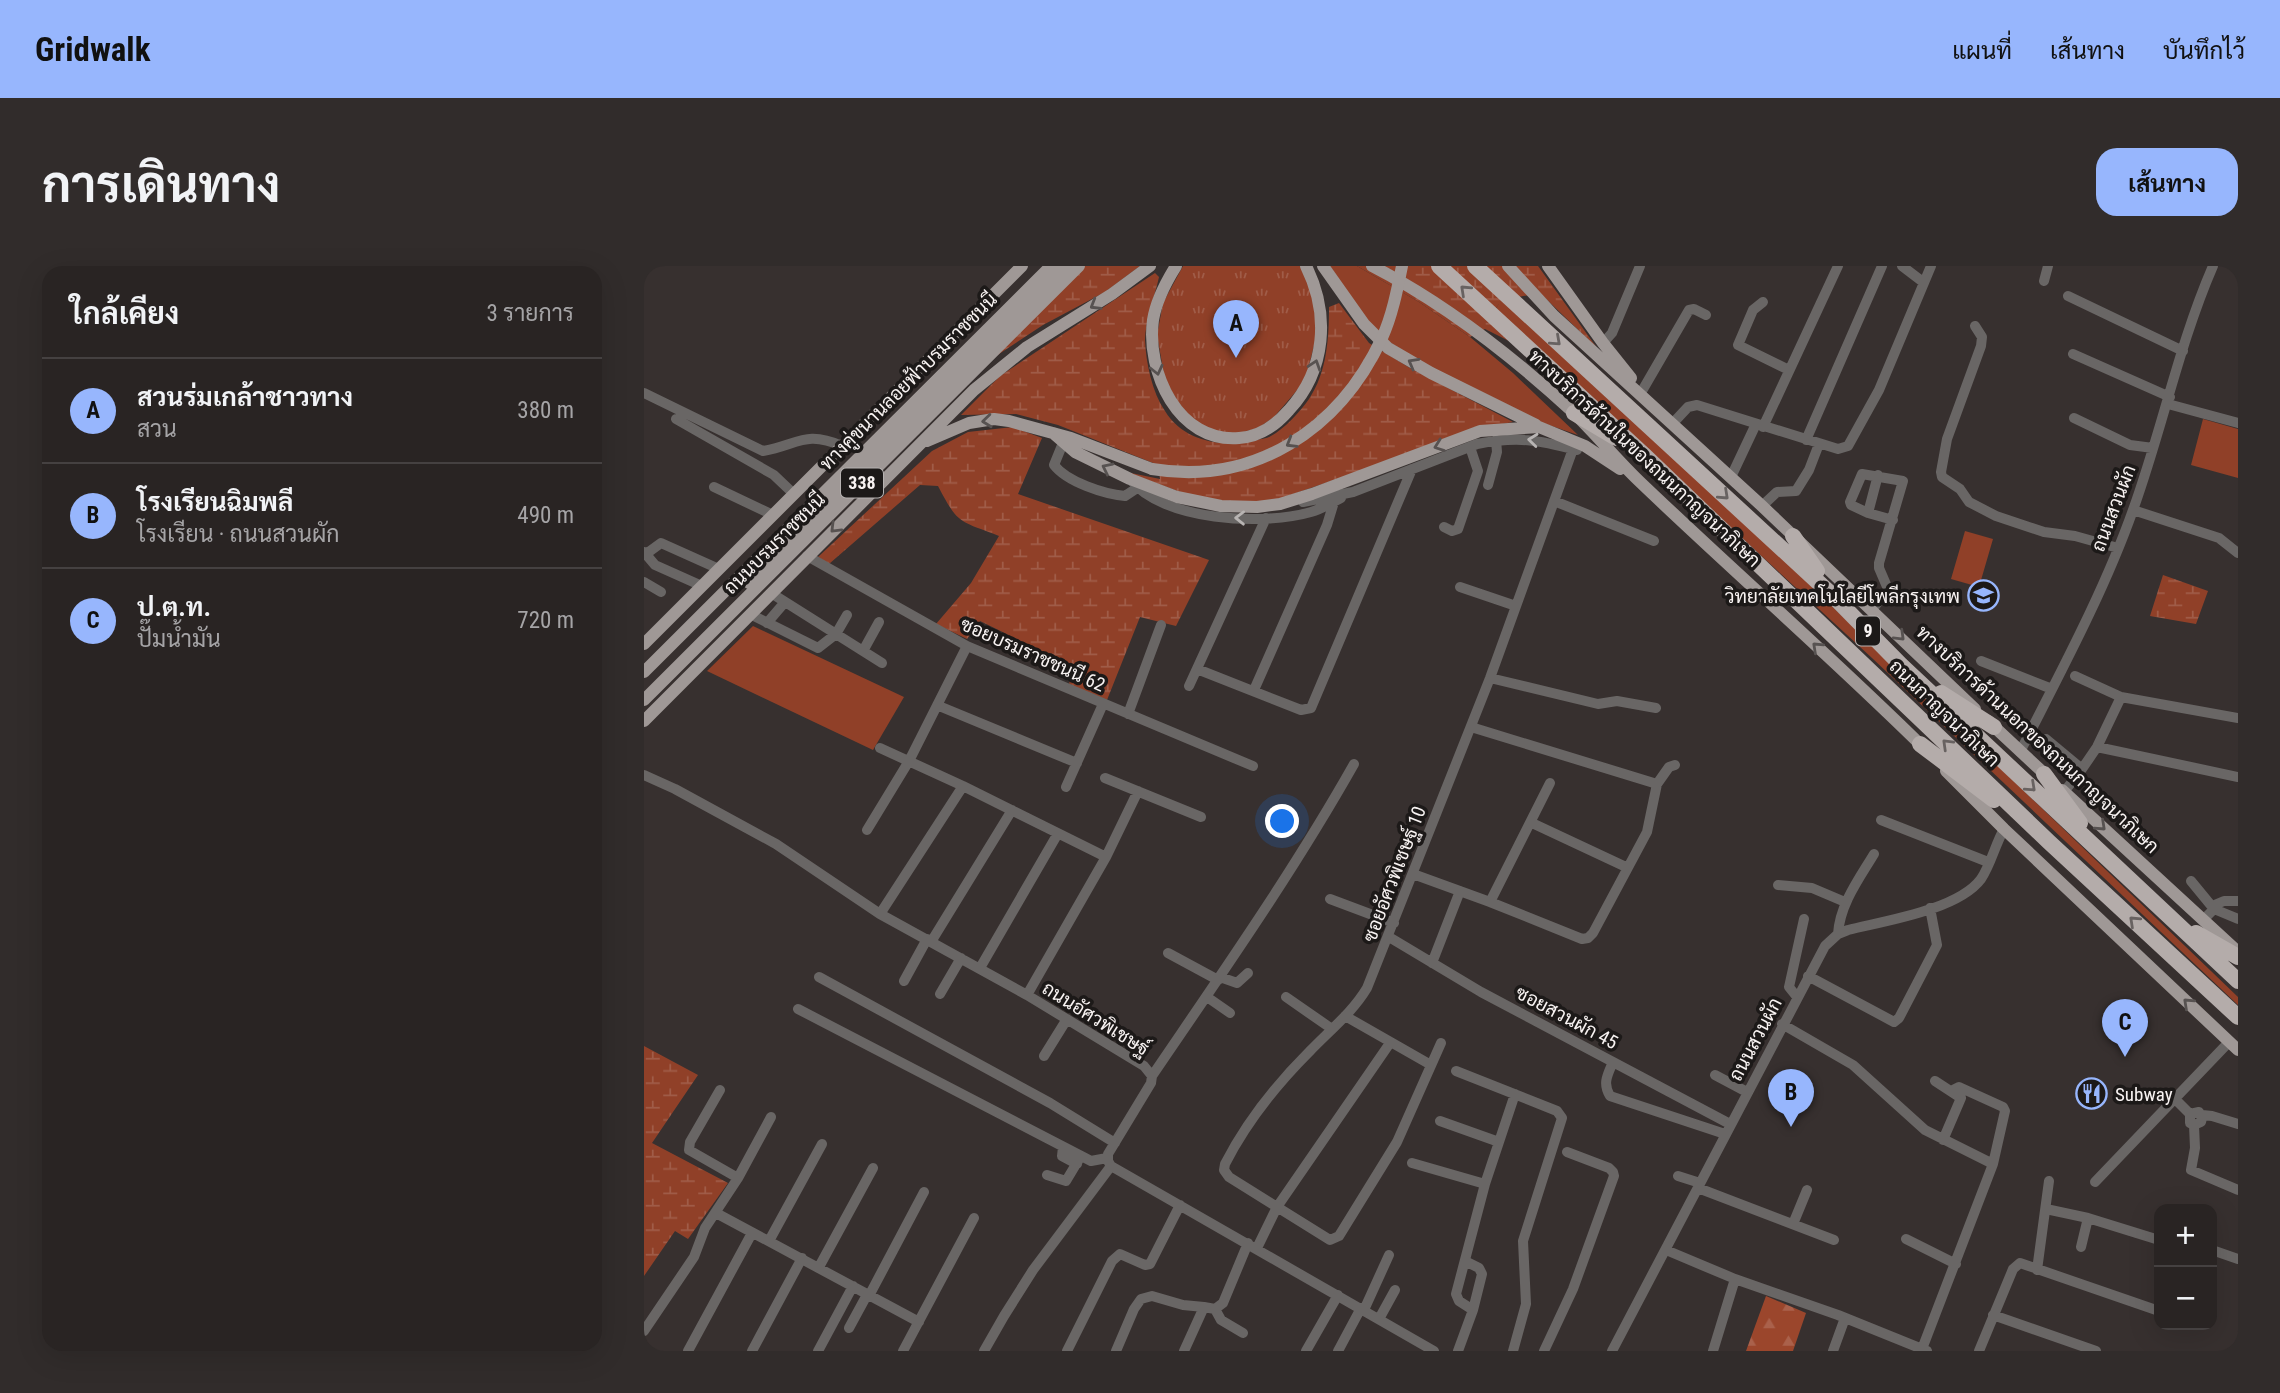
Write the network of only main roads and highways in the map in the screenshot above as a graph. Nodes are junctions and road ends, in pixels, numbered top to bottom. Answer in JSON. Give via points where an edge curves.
{"nodes":[{"id":1,"x":1044,"y":266,"type":"edge"},
{"id":2,"x":1051,"y":266,"type":"edge"},
{"id":3,"x":1065,"y":266,"type":"edge"},
{"id":4,"x":1079,"y":266,"type":"edge"},
{"id":5,"x":1150,"y":266,"type":"edge"},
{"id":6,"x":1176,"y":266,"type":"edge"},
{"id":7,"x":1306,"y":266,"type":"edge"},
{"id":8,"x":1323,"y":266,"type":"edge"},
{"id":9,"x":1372,"y":266,"type":"edge"},
{"id":10,"x":1402,"y":266,"type":"edge"},
{"id":11,"x":1439,"y":266,"type":"edge"},
{"id":12,"x":1475,"y":266,"type":"edge"},
{"id":13,"x":1508,"y":266,"type":"edge"},
{"id":14,"x":1548,"y":266,"type":"edge"},
{"id":15,"x":1017,"y":267,"type":"edge"},
{"id":16,"x":1386,"y":271,"type":"edge"},
{"id":17,"x":1653,"y":406,"type":"junction"},
{"id":18,"x":950,"y":413,"type":"junction"},
{"id":19,"x":1574,"y":413,"type":"junction"},
{"id":20,"x":1539,"y":427,"type":"junction"},
{"id":21,"x":1058,"y":438,"type":"junction"},
{"id":22,"x":918,"y":445,"type":"junction"},
{"id":23,"x":1645,"y":456,"type":"junction"},
{"id":24,"x":881,"y":464,"type":"junction"},
{"id":25,"x":1638,"y":480,"type":"junction"},
{"id":26,"x":758,"y":530,"type":"junction"},
{"id":27,"x":1793,"y":536,"type":"junction"},
{"id":28,"x":1832,"y":594,"type":"junction"},
{"id":29,"x":644,"y":644,"type":"edge"},
{"id":30,"x":644,"y":657,"type":"edge"},
{"id":31,"x":705,"y":658,"type":"junction"},
{"id":32,"x":644,"y":666,"type":"edge"},
{"id":33,"x":1907,"y":671,"type":"junction"},
{"id":34,"x":644,"y":672,"type":"edge"},
{"id":35,"x":644,"y":689,"type":"edge"},
{"id":36,"x":644,"y":702,"type":"edge"},
{"id":37,"x":644,"y":721,"type":"edge"},
{"id":38,"x":1994,"y":727,"type":"junction"},
{"id":39,"x":1920,"y":744,"type":"junction"},
{"id":40,"x":2044,"y":774,"type":"junction"},
{"id":41,"x":2049,"y":842,"type":"junction"},
{"id":42,"x":2101,"y":853,"type":"junction"},
{"id":43,"x":2170,"y":917,"type":"junction"},
{"id":44,"x":2238,"y":955,"type":"edge"},
{"id":45,"x":2238,"y":981,"type":"edge"},
{"id":46,"x":2238,"y":1017,"type":"edge"},
{"id":47,"x":2234,"y":1046,"type":"edge"}],
"edges":[{"from":1,"to":32,"type":"main road","name":"ถนนบรมราชชนนี","number":"338"},
{"from":2,"to":34,"type":"main road","name":"ทางคู่ขนานลอยฟ้าบรมราชชนนี","number":"338"},
{"from":3,"to":35,"type":"main road","name":"ทางคู่ขนานลอยฟ้าบรมราชชนนี","number":"338"},
{"from":4,"to":24,"type":"main road","name":"ถนนบรมราชชนนี","number":"338"},
{"from":5,"to":18,"type":"main road","number":"338","one_way":true,"via":[[1027,347]]},
{"from":6,"to":7,"type":"main road","one_way":true,"via":[[1153,319],[1155,364],[1165,393],[1197,428],[1239,438],[1272,426],[1284,416],[1298,401],[1315,368],[1321,321]]},
{"from":20,"to":8,"type":"main road","one_way":true,"via":[[1388,348],[1364,324]]},
{"from":9,"to":16,"type":"main road","name":"ทางบริการด้านในของถนนกาญจนาภิเษก"},
{"from":10,"to":21,"type":"main road","one_way":true,"bridge":true,"via":[[1389,319],[1357,380],[1318,424],[1285,447],[1242,466],[1205,473],[1152,469]]},
{"from":23,"to":11,"type":"highway","name":"ถนนกาญจนาภิเษก","number":"9","one_way":true},
{"from":12,"to":28,"type":"highway","name":"ถนนกาญจนาภิเษก","number":"9","one_way":true},
{"from":13,"to":17,"type":"main road","name":"ทางบริการด้านนอกของถนนกาญจนาภิเษก","via":[[1554,316]]},
{"from":14,"to":17,"type":"main road"},
{"from":15,"to":26,"type":"main road","number":"338"},
{"from":16,"to":19,"type":"main road","name":"ทางบริการด้านในของถนนกาญจนาภิเษก","via":[[1446,309]]},
{"from":17,"to":27,"type":"main road","name":"ทางบริการด้านนอกของถนนกาญจนาภิเษก"},
{"from":18,"to":22,"type":"main road","number":"338"},
{"from":18,"to":24,"type":"main road"},
{"from":19,"to":23,"type":"highway"},
{"from":19,"to":25,"type":"main road","name":"ทางบริการด้านในของถนนกาญจนาภิเษก"},
{"from":20,"to":21,"type":"main road","one_way":true,"via":[[1480,431],[1312,494],[1280,504],[1239,507],[1199,503],[1133,483]]},
{"from":20,"to":25,"type":"main road","via":[[1571,439]]},
{"from":21,"to":22,"type":"main road","one_way":true,"via":[[1025,423],[995,419],[969,423]]},
{"from":22,"to":31,"type":"main road","number":"338","one_way":true},
{"from":41,"to":23,"type":"highway","name":"ถนนกาญจนาภิเษก","number":"9","one_way":true},
{"from":24,"to":36,"type":"main road","name":"ถนนบรมราชชนนี","number":"338"},
{"from":39,"to":25,"type":"main road","name":"ทางบริการด้านในของถนนกาญจนาภิเษก","one_way":true},
{"from":26,"to":29,"type":"main road","number":"338"},
{"from":26,"to":30,"type":"main road"},
{"from":27,"to":28,"type":"highway"},
{"from":27,"to":38,"type":"main road","name":"ทางบริการด้านนอกของถนนกาญจนาภิเษก","one_way":true},
{"from":28,"to":33,"type":"highway","name":"ถนนกาญจนาภิเษก","number":"9"},
{"from":31,"to":36,"type":"main road"},
{"from":31,"to":37,"type":"main road","number":"338"},
{"from":33,"to":38,"type":"highway"},
{"from":33,"to":42,"type":"highway","name":"ถนนกาญจนาภิเษก","number":"9","one_way":true},
{"from":38,"to":40,"type":"main road","name":"ทางบริการด้านนอกของถนนกาญจนาภิเษก"},
{"from":39,"to":41,"type":"highway"},
{"from":47,"to":39,"type":"main road","name":"ทางบริการด้านในของถนนกาญจนาภิเษก","one_way":true},
{"from":40,"to":42,"type":"highway"},
{"from":40,"to":44,"type":"main road","name":"ทางบริการด้านนอกของถนนกาญจนาภิเษก","one_way":true},
{"from":46,"to":41,"type":"highway","name":"ถนนกาญจนาภิเษก","number":"9","one_way":true},
{"from":42,"to":43,"type":"highway","name":"ถนนกาญจนาภิเษก","number":"9"},
{"from":43,"to":44,"type":"highway"},
{"from":43,"to":45,"type":"highway","name":"ถนนกาญจนาภิเษก","number":"9"}]}
